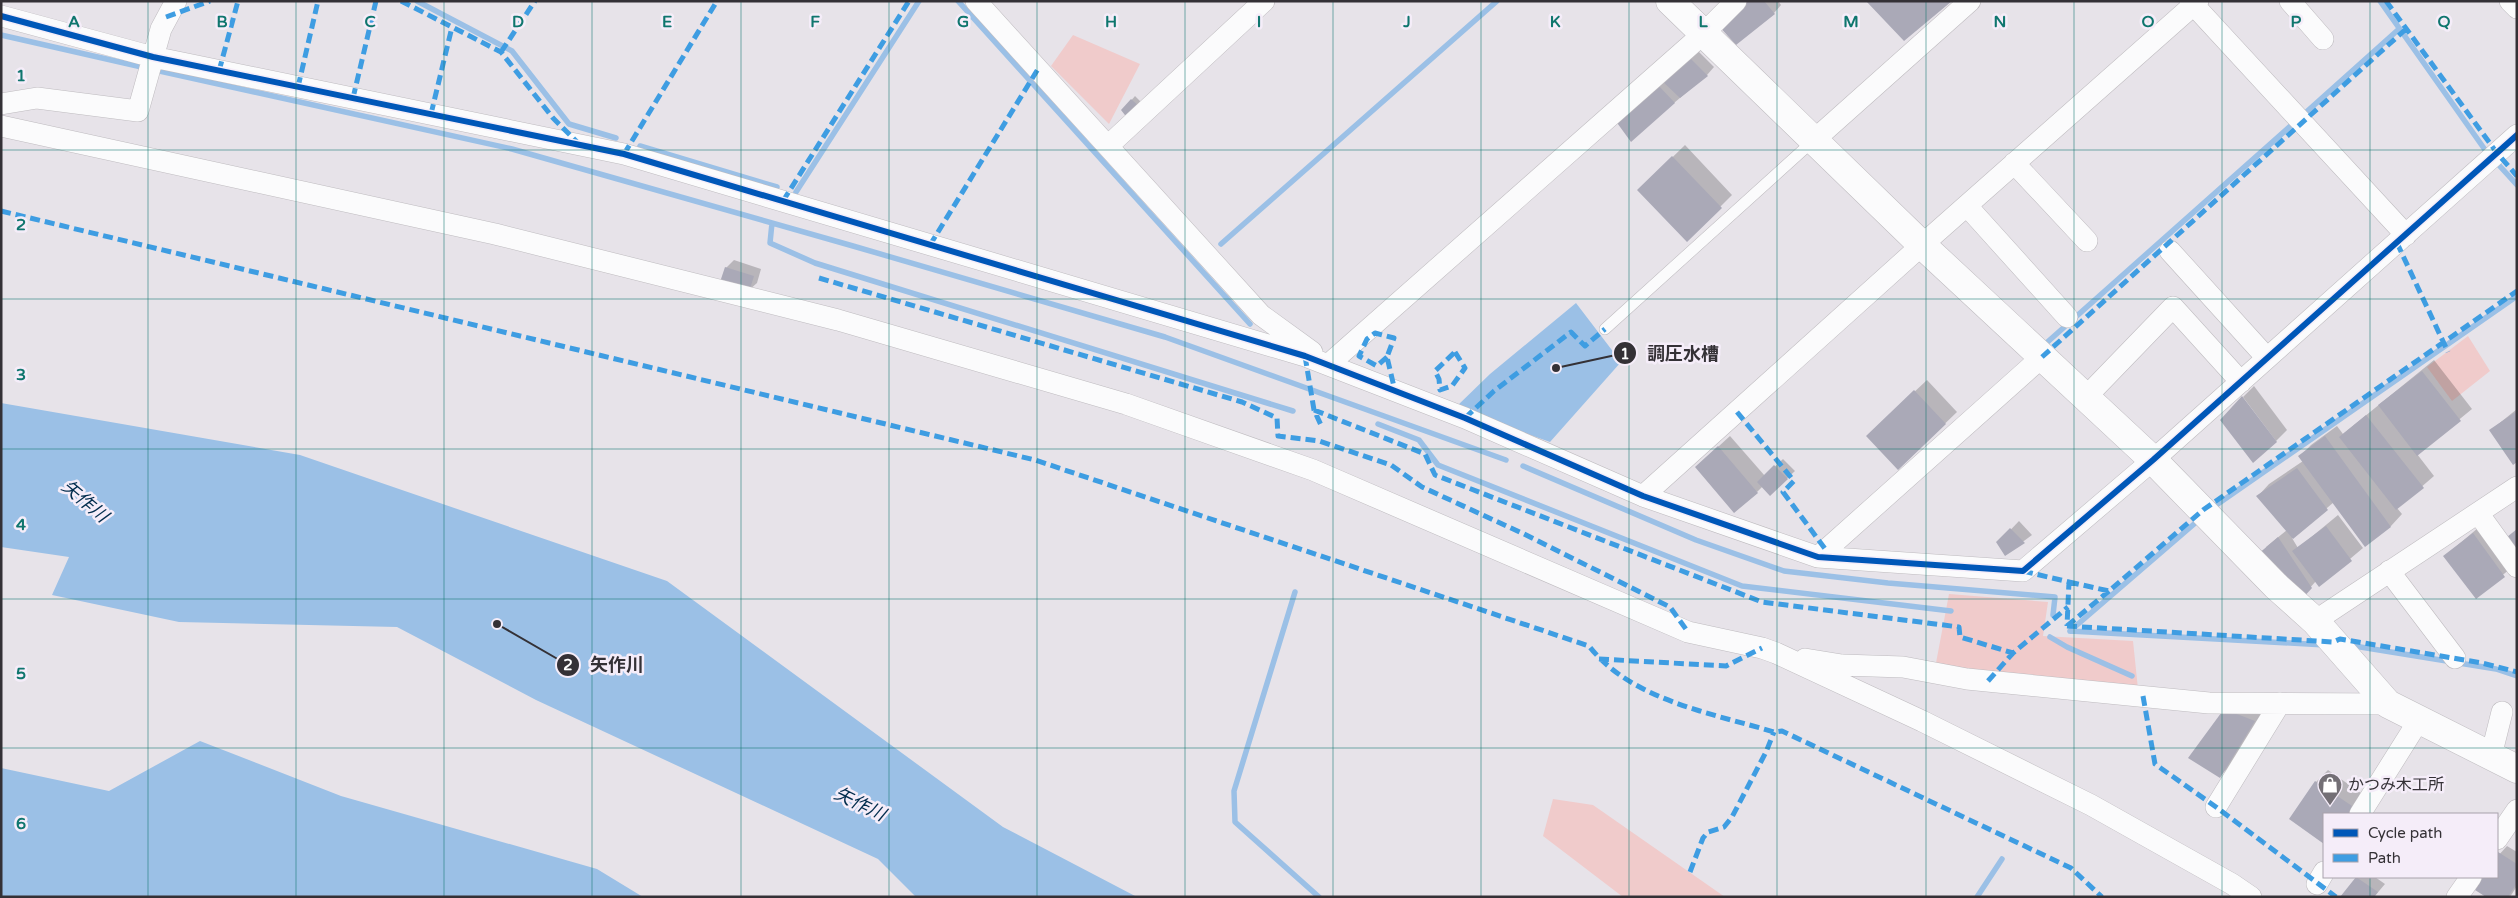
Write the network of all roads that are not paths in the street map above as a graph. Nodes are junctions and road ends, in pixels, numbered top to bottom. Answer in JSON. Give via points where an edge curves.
{"nodes":[{"id":1,"x":176,"y":1,"type":"edge"},
{"id":2,"x":976,"y":1,"type":"edge"},
{"id":3,"x":1264,"y":1,"type":"edge"},
{"id":4,"x":1670,"y":1,"type":"edge"},
{"id":5,"x":1736,"y":1,"type":"edge"},
{"id":6,"x":1970,"y":1,"type":"edge"},
{"id":7,"x":2290,"y":1,"type":"edge"},
{"id":8,"x":2510,"y":1,"type":"edge"},
{"id":9,"x":2194,"y":3,"type":"edge"},
{"id":10,"x":2517,"y":8,"type":"edge"},
{"id":11,"x":1,"y":16,"type":"edge"},
{"id":12,"x":1703,"y":34,"type":"junction"},
{"id":13,"x":2323,"y":39,"type":"dead end"},
{"id":14,"x":153,"y":57,"type":"junction"},
{"id":15,"x":1,"y":104,"type":"edge"},
{"id":16,"x":1,"y":126,"type":"edge"},
{"id":17,"x":2517,"y":135,"type":"edge"},
{"id":18,"x":1813,"y":140,"type":"junction"},
{"id":19,"x":1109,"y":145,"type":"junction"},
{"id":20,"x":2014,"y":164,"type":"junction"},
{"id":21,"x":1967,"y":206,"type":"junction"},
{"id":22,"x":2406,"y":235,"type":"junction"},
{"id":23,"x":2087,"y":241,"type":"dead end"},
{"id":24,"x":1922,"y":245,"type":"junction"},
{"id":25,"x":2170,"y":251,"type":"dead end"},
{"id":26,"x":2067,"y":317,"type":"dead end"},
{"id":27,"x":1605,"y":329,"type":"dead end"},
{"id":28,"x":2042,"y":356,"type":"junction"},
{"id":29,"x":2267,"y":358,"type":"junction"},
{"id":30,"x":1329,"y":364,"type":"junction"},
{"id":31,"x":2241,"y":382,"type":"junction"},
{"id":32,"x":2085,"y":398,"type":"junction"},
{"id":33,"x":2152,"y":460,"type":"junction"},
{"id":34,"x":2517,"y":487,"type":"edge"},
{"id":35,"x":1643,"y":496,"type":"junction"},
{"id":36,"x":2478,"y":513,"type":"junction"},
{"id":37,"x":1818,"y":557,"type":"junction"},
{"id":38,"x":2517,"y":567,"type":"edge"},
{"id":39,"x":2389,"y":572,"type":"junction"},
{"id":40,"x":2314,"y":621,"type":"junction"},
{"id":41,"x":1776,"y":653,"type":"junction"},
{"id":42,"x":2455,"y":658,"type":"dead end"},
{"id":43,"x":2280,"y":703,"type":"junction"},
{"id":44,"x":2388,"y":704,"type":"junction"},
{"id":45,"x":2502,"y":712,"type":"dead end"},
{"id":46,"x":2419,"y":720,"type":"junction"},
{"id":47,"x":2491,"y":756,"type":"junction"},
{"id":48,"x":2517,"y":769,"type":"edge"},
{"id":49,"x":2216,"y":807,"type":"dead end"},
{"id":50,"x":2517,"y":810,"type":"edge"},
{"id":51,"x":2361,"y":813,"type":"edge"},
{"id":52,"x":2498,"y":838,"type":"edge"},
{"id":53,"x":2470,"y":878,"type":"edge"},
{"id":54,"x":2251,"y":897,"type":"edge"},
{"id":55,"x":2457,"y":897,"type":"edge"}],
"edges":[{"from":1,"to":14,"type":"street","via":[[161,29]]},
{"from":2,"to":19,"type":"street"},
{"from":3,"to":19,"type":"street"},
{"from":4,"to":12,"type":"street"},
{"from":5,"to":12,"type":"street"},
{"from":6,"to":18,"type":"street"},
{"from":7,"to":13,"type":"street"},
{"from":8,"to":10,"type":"street"},
{"from":9,"to":20,"type":"street"},
{"from":9,"to":22,"type":"street"},
{"from":11,"to":14,"type":"street"},
{"from":12,"to":18,"type":"street"},
{"from":12,"to":30,"type":"street"},
{"from":14,"to":15,"type":"street","via":[[138,111],[36,98]]},
{"from":14,"to":30,"type":"street","via":[[624,154]]},
{"from":16,"to":41,"type":"street","via":[[496,234],[838,320],[1116,401],[1313,470],[1688,632]]},
{"from":17,"to":22,"type":"street"},
{"from":18,"to":24,"type":"street"},
{"from":18,"to":27,"type":"lane"},
{"from":19,"to":30,"type":"street","via":[[1261,315]]},
{"from":20,"to":21,"type":"street"},
{"from":20,"to":23,"type":"street"},
{"from":21,"to":24,"type":"street"},
{"from":21,"to":26,"type":"street"},
{"from":22,"to":29,"type":"street"},
{"from":24,"to":28,"type":"street"},
{"from":24,"to":35,"type":"street"},
{"from":25,"to":29,"type":"street"},
{"from":28,"to":32,"type":"street"},
{"from":28,"to":37,"type":"street"},
{"from":29,"to":31,"type":"street"},
{"from":30,"to":35,"type":"street","via":[[1465,418]]},
{"from":31,"to":32,"type":"street","via":[[2173,307]]},
{"from":31,"to":33,"type":"street"},
{"from":32,"to":33,"type":"street"},
{"from":33,"to":37,"type":"street","via":[[2023,571]]},
{"from":33,"to":40,"type":"street"},
{"from":34,"to":36,"type":"street"},
{"from":35,"to":37,"type":"street"},
{"from":36,"to":38,"type":"street"},
{"from":36,"to":39,"type":"street"},
{"from":39,"to":40,"type":"street"},
{"from":39,"to":42,"type":"street"},
{"from":40,"to":44,"type":"street"},
{"from":41,"to":43,"type":"street","via":[[1842,665],[1904,667],[1968,679],[2209,703]]},
{"from":41,"to":54,"type":"street","via":[[2091,805]]},
{"from":43,"to":44,"type":"street"},
{"from":43,"to":49,"type":"street"},
{"from":44,"to":46,"type":"street"},
{"from":45,"to":47,"type":"street"},
{"from":46,"to":47,"type":"street"},
{"from":46,"to":51,"type":"street"},
{"from":47,"to":48,"type":"street"},
{"from":50,"to":52,"type":"street"},
{"from":53,"to":55,"type":"street"}]}
